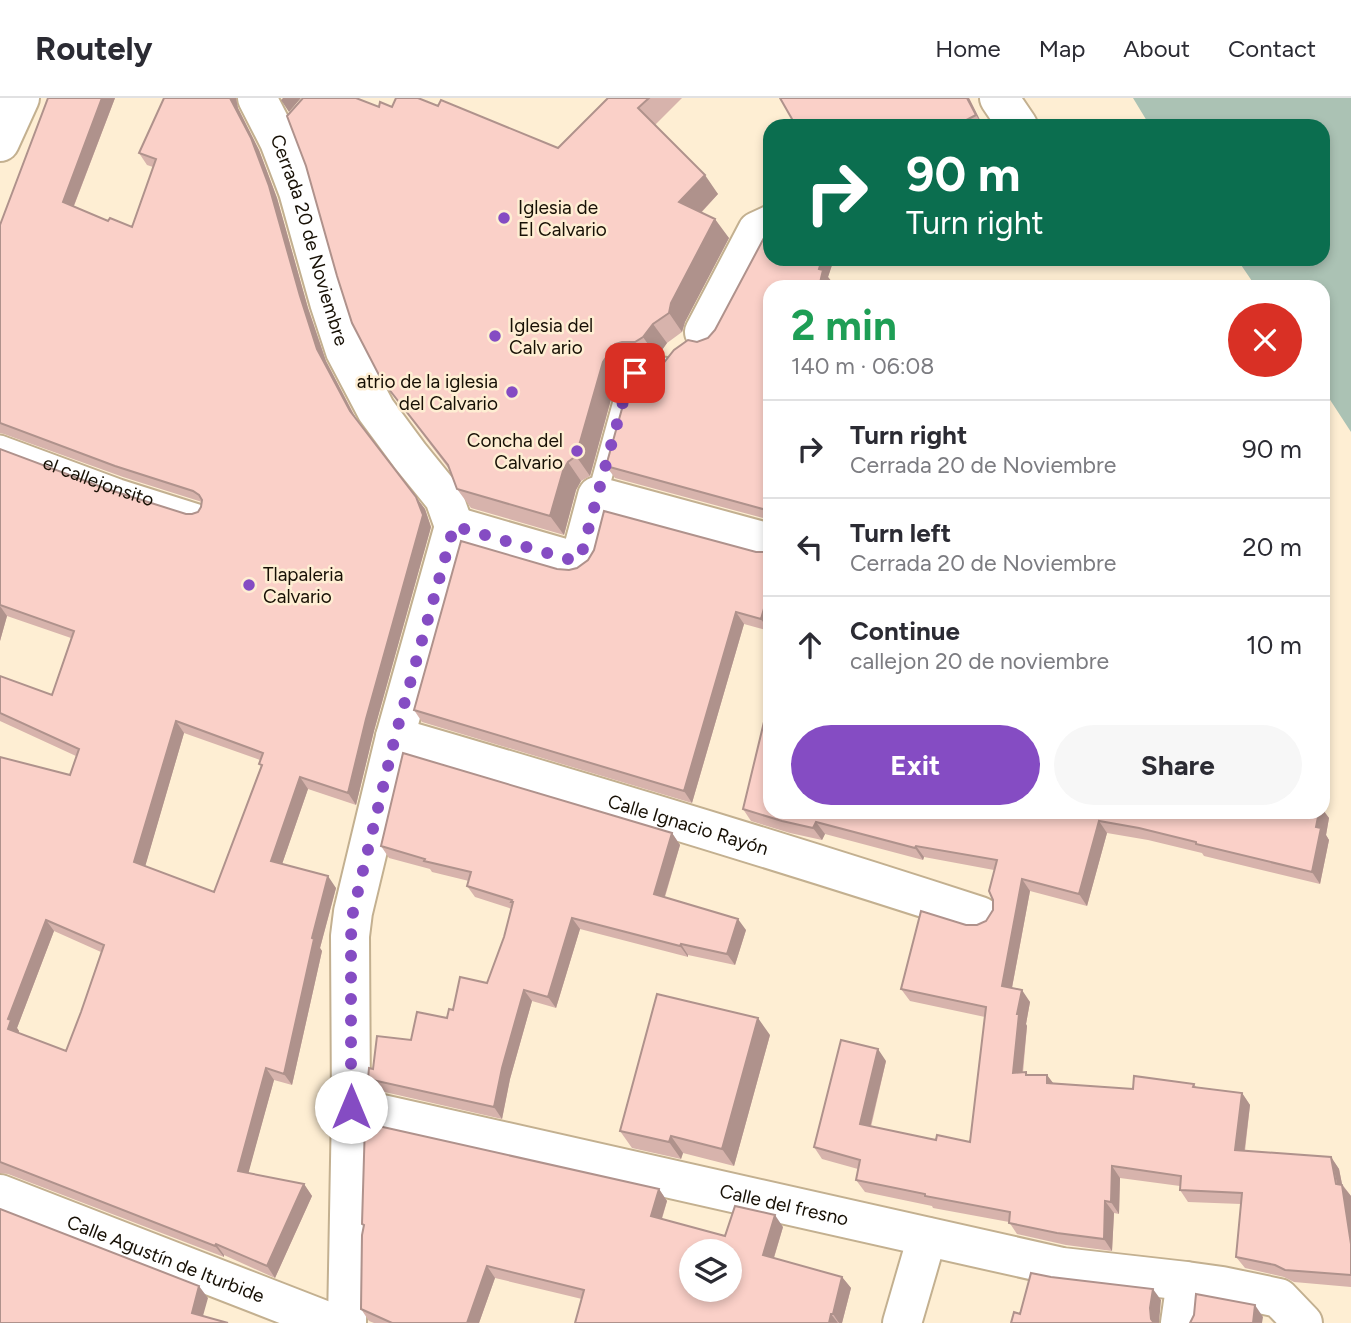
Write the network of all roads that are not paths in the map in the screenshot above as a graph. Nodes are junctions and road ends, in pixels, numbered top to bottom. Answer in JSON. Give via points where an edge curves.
{"nodes":[{"id":1,"x":257,"y":98,"type":"edge"},
{"id":2,"x":999,"y":98,"type":"edge"},
{"id":3,"x":1013,"y":119,"type":"edge"},
{"id":4,"x":763,"y":228,"type":"edge"},
{"id":5,"x":690,"y":342,"type":"joint"},
{"id":6,"x":0,"y":445,"type":"edge"},
{"id":7,"x":597,"y":496,"type":"junction"},
{"id":8,"x":198,"y":514,"type":"edge"},
{"id":9,"x":454,"y":526,"type":"junction"},
{"id":10,"x":763,"y":540,"type":"edge"},
{"id":11,"x":395,"y":737,"type":"junction"},
{"id":12,"x":980,"y":916,"type":"dead end"},
{"id":13,"x":351,"y":1107,"type":"junction"},
{"id":14,"x":0,"y":1194,"type":"edge"},
{"id":15,"x":927,"y":1237,"type":"junction"},
{"id":16,"x":1204,"y":1284,"type":"junction"},
{"id":17,"x":332,"y":1323,"type":"edge"},
{"id":18,"x":347,"y":1323,"type":"edge"},
{"id":19,"x":902,"y":1323,"type":"edge"},
{"id":20,"x":1180,"y":1323,"type":"edge"},
{"id":21,"x":1303,"y":1323,"type":"edge"}],
"edges":[{"from":1,"to":9,"type":"street","name":"Cerrada 20 de Noviembre","via":[[287,133],[298,191],[345,351],[376,410],[444,498]]},
{"from":2,"to":3,"type":"street"},
{"from":4,"to":5,"type":"street","via":[[757,231]]},
{"from":5,"to":7,"type":"lane","via":[[665,366],[652,373],[635,373],[627,387]]},
{"from":6,"to":8,"type":"lane","name":"el callejonsito"},
{"from":7,"to":9,"type":"street","via":[[581,556],[576,560]]},
{"from":7,"to":10,"type":"street"},
{"from":9,"to":11,"type":"street"},
{"from":11,"to":12,"type":"street","name":"Calle Ignacio Rayón","via":[[712,830]]},
{"from":11,"to":13,"type":"street","via":[[353,912]]},
{"from":13,"to":15,"type":"street","name":"Calle del fresno"},
{"from":13,"to":18,"type":"street"},
{"from":14,"to":17,"type":"street","name":"Calle Agustín de Iturbide"},
{"from":15,"to":16,"type":"street","name":"Calle del fresno","via":[[1062,1266]]},
{"from":15,"to":19,"type":"street"},
{"from":16,"to":20,"type":"street"},
{"from":16,"to":21,"type":"street","name":"Calle del fresno","via":[[1279,1298]]}]}
